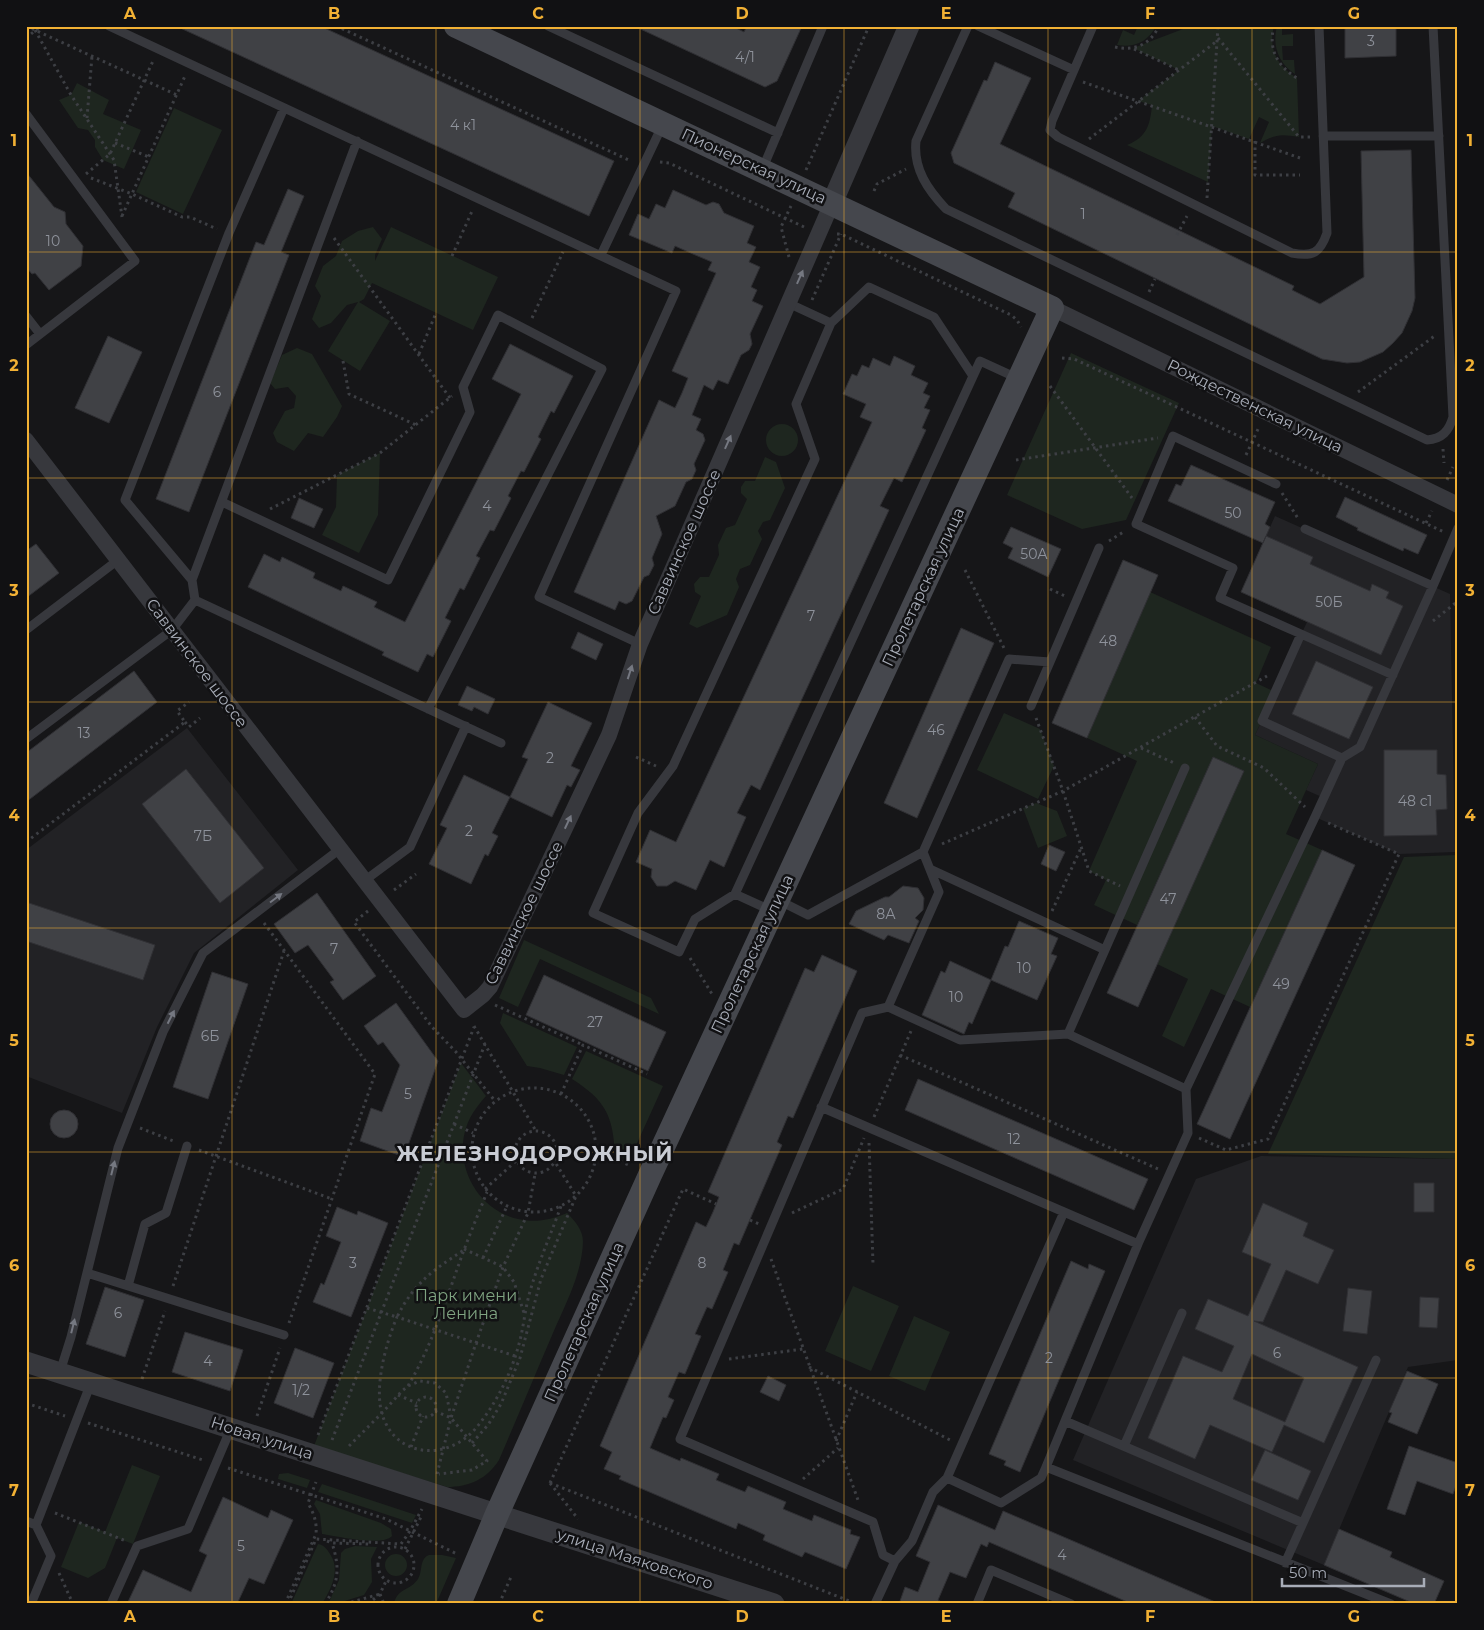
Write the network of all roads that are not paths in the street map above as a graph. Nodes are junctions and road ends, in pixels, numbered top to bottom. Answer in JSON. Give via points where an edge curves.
{"nodes":[{"id":1,"x":109,"y":26,"type":"edge"},
{"id":2,"x":456,"y":26,"type":"edge"},
{"id":3,"x":548,"y":26,"type":"edge"},
{"id":4,"x":823,"y":26,"type":"edge"},
{"id":5,"x":909,"y":26,"type":"edge"},
{"id":6,"x":968,"y":26,"type":"edge"},
{"id":7,"x":978,"y":26,"type":"edge"},
{"id":8,"x":1094,"y":26,"type":"edge"},
{"id":9,"x":1319,"y":26,"type":"edge"},
{"id":10,"x":1433,"y":26,"type":"edge"},
{"id":11,"x":1072,"y":74,"type":"junction"},
{"id":12,"x":284,"y":108,"type":"junction"},
{"id":13,"x":26,"y":114,"type":"edge"},
{"id":14,"x":663,"y":123,"type":"junction"},
{"id":15,"x":778,"y":133,"type":"junction"},
{"id":16,"x":1323,"y":136,"type":"junction"},
{"id":17,"x":1439,"y":136,"type":"junction"},
{"id":18,"x":357,"y":141,"type":"junction"},
{"id":19,"x":762,"y":170,"type":"junction"},
{"id":20,"x":832,"y":203,"type":"junction"},
{"id":21,"x":601,"y":255,"type":"junction"},
{"id":22,"x":788,"y":303,"type":"junction"},
{"id":23,"x":1052,"y":308,"type":"junction"},
{"id":24,"x":26,"y":316,"type":"edge"},
{"id":25,"x":831,"y":323,"type":"junction"},
{"id":26,"x":40,"y":334,"type":"junction"},
{"id":27,"x":26,"y":345,"type":"edge"},
{"id":28,"x":974,"y":376,"type":"junction"},
{"id":29,"x":1019,"y":379,"type":"junction"},
{"id":30,"x":26,"y":440,"type":"edge"},
{"id":31,"x":1276,"y":484,"type":"road end"},
{"id":32,"x":222,"y":502,"type":"junction"},
{"id":33,"x":1458,"y":505,"type":"edge"},
{"id":34,"x":1305,"y":530,"type":"road end"},
{"id":35,"x":1455,"y":532,"type":"edge"},
{"id":36,"x":1099,"y":548,"type":"road end"},
{"id":37,"x":118,"y":560,"type":"junction"},
{"id":38,"x":192,"y":580,"type":"junction"},
{"id":39,"x":1433,"y":586,"type":"junction"},
{"id":40,"x":195,"y":600,"type":"junction"},
{"id":41,"x":26,"y":630,"type":"edge"},
{"id":42,"x":172,"y":630,"type":"junction"},
{"id":43,"x":1301,"y":634,"type":"junction"},
{"id":44,"x":640,"y":644,"type":"junction"},
{"id":45,"x":1050,"y":662,"type":"junction"},
{"id":46,"x":1393,"y":675,"type":"junction"},
{"id":47,"x":1031,"y":706,"type":"road end"},
{"id":48,"x":428,"y":709,"type":"junction"},
{"id":49,"x":466,"y":726,"type":"junction"},
{"id":50,"x":26,"y":739,"type":"edge"},
{"id":51,"x":501,"y":743,"type":"dead end"},
{"id":52,"x":1342,"y":758,"type":"junction"},
{"id":53,"x":1185,"y":768,"type":"road end"},
{"id":54,"x":340,"y":849,"type":"junction"},
{"id":55,"x":923,"y":852,"type":"junction"},
{"id":56,"x":930,"y":869,"type":"junction"},
{"id":57,"x":364,"y":881,"type":"junction"},
{"id":58,"x":735,"y":894,"type":"junction"},
{"id":59,"x":775,"y":906,"type":"junction"},
{"id":60,"x":1105,"y":950,"type":"junction"},
{"id":61,"x":888,"y":1007,"type":"junction"},
{"id":62,"x":1068,"y":1034,"type":"junction"},
{"id":63,"x":1186,"y":1089,"type":"junction"},
{"id":64,"x":821,"y":1107,"type":"junction"},
{"id":65,"x":187,"y":1146,"type":"road end"},
{"id":66,"x":1064,"y":1212,"type":"junction"},
{"id":67,"x":1138,"y":1244,"type":"junction"},
{"id":68,"x":86,"y":1273,"type":"junction"},
{"id":69,"x":128,"y":1286,"type":"junction"},
{"id":70,"x":1182,"y":1313,"type":"dead end"},
{"id":71,"x":284,"y":1335,"type":"road end"},
{"id":72,"x":1376,"y":1360,"type":"dead end"},
{"id":73,"x":26,"y":1362,"type":"edge"},
{"id":74,"x":60,"y":1373,"type":"junction"},
{"id":75,"x":91,"y":1383,"type":"junction"},
{"id":76,"x":1064,"y":1421,"type":"junction"},
{"id":77,"x":231,"y":1428,"type":"junction"},
{"id":78,"x":1124,"y":1446,"type":"junction"},
{"id":79,"x":1046,"y":1467,"type":"junction"},
{"id":80,"x":947,"y":1478,"type":"junction"},
{"id":81,"x":497,"y":1514,"type":"junction"},
{"id":82,"x":26,"y":1521,"type":"edge"},
{"id":83,"x":1303,"y":1523,"type":"junction"},
{"id":84,"x":36,"y":1525,"type":"junction"},
{"id":85,"x":895,"y":1561,"type":"junction"},
{"id":86,"x":1285,"y":1563,"type":"junction"},
{"id":87,"x":31,"y":1604,"type":"edge"},
{"id":88,"x":111,"y":1604,"type":"edge"},
{"id":89,"x":460,"y":1604,"type":"edge"},
{"id":90,"x":774,"y":1604,"type":"edge"},
{"id":91,"x":875,"y":1604,"type":"edge"},
{"id":92,"x":977,"y":1604,"type":"edge"},
{"id":93,"x":1070,"y":1604,"type":"edge"},
{"id":94,"x":1391,"y":1604,"type":"edge"}],
"edges":[{"from":1,"to":12,"type":"lane"},
{"from":2,"to":14,"type":"main road","name":"Пионерская улица"},
{"from":3,"to":15,"type":"lane"},
{"from":4,"to":15,"type":"lane"},
{"from":5,"to":20,"type":"street"},
{"from":6,"to":17,"type":"lane","via":[[916,141],[915,152],[921,175],[946,209],[1427,440],[1444,435],[1453,417]]},
{"from":7,"to":11,"type":"lane"},
{"from":8,"to":11,"type":"lane"},
{"from":9,"to":16,"type":"lane"},
{"from":10,"to":17,"type":"lane"},
{"from":11,"to":16,"type":"lane","via":[[1052,120],[1050,130],[1058,137],[1292,253],[1305,256],[1316,252],[1327,233]]},
{"from":12,"to":18,"type":"lane"},
{"from":12,"to":38,"type":"lane","via":[[229,233],[125,500]]},
{"from":13,"to":26,"type":"lane","via":[[135,261]]},
{"from":14,"to":19,"type":"main road","name":"Пионерская улица"},
{"from":14,"to":21,"type":"lane"},
{"from":15,"to":19,"type":"lane"},
{"from":16,"to":17,"type":"lane"},
{"from":18,"to":21,"type":"lane"},
{"from":18,"to":32,"type":"lane"},
{"from":19,"to":20,"type":"main road","name":"Пионерская улица"},
{"from":22,"to":20,"type":"street","name":"Саввинское шоссе","one_way":true},
{"from":20,"to":23,"type":"main road","name":"Пионерская улица"},
{"from":21,"to":44,"type":"lane","via":[[676,291],[539,597]]},
{"from":22,"to":25,"type":"lane"},
{"from":44,"to":22,"type":"street","name":"Саввинское шоссе","one_way":true},
{"from":23,"to":29,"type":"main road","name":"Пролетарская улица"},
{"from":23,"to":33,"type":"street","name":"Рождественская улица"},
{"from":24,"to":26,"type":"lane"},
{"from":25,"to":28,"type":"lane","via":[[870,287],[934,317]]},
{"from":25,"to":58,"type":"lane","via":[[796,404],[815,459],[692,726],[669,772],[638,814],[594,913],[680,952],[695,919]]},
{"from":26,"to":27,"type":"lane"},
{"from":28,"to":29,"type":"lane","via":[[980,361]]},
{"from":28,"to":58,"type":"lane"},
{"from":29,"to":59,"type":"main road","name":"Пролетарская улица"},
{"from":30,"to":37,"type":"street","name":"Саввинское шоссе"},
{"from":31,"to":43,"type":"lane","via":[[1173,436],[1136,524],[1233,568],[1220,598]]},
{"from":32,"to":38,"type":"lane"},
{"from":32,"to":48,"type":"lane","via":[[388,580],[470,412],[463,388],[498,316],[602,369]]},
{"from":34,"to":39,"type":"lane"},
{"from":35,"to":39,"type":"lane"},
{"from":36,"to":45,"type":"lane"},
{"from":37,"to":41,"type":"lane"},
{"from":37,"to":42,"type":"street","name":"Саввинское шоссе"},
{"from":38,"to":40,"type":"lane"},
{"from":39,"to":46,"type":"lane"},
{"from":40,"to":42,"type":"lane"},
{"from":40,"to":48,"type":"lane"},
{"from":42,"to":50,"type":"lane"},
{"from":42,"to":54,"type":"street","name":"Саввинское шоссе"},
{"from":43,"to":46,"type":"lane"},
{"from":43,"to":52,"type":"lane","via":[[1262,721]]},
{"from":57,"to":44,"type":"street","name":"Саввинское шоссе","one_way":true,"via":[[464,1010],[480,998],[490,987],[609,735]]},
{"from":45,"to":47,"type":"lane"},
{"from":45,"to":55,"type":"lane","via":[[1010,659]]},
{"from":46,"to":52,"type":"lane","via":[[1360,747]]},
{"from":48,"to":49,"type":"lane"},
{"from":49,"to":51,"type":"lane"},
{"from":49,"to":57,"type":"lane","via":[[410,847]]},
{"from":52,"to":63,"type":"lane"},
{"from":53,"to":60,"type":"lane"},
{"from":54,"to":57,"type":"street","name":"Саввинское шоссе"},
{"from":68,"to":54,"type":"lane","one_way":true,"via":[[127,1123],[163,1032],[204,953]]},
{"from":55,"to":56,"type":"lane"},
{"from":55,"to":59,"type":"lane","via":[[808,914]]},
{"from":56,"to":60,"type":"lane"},
{"from":56,"to":61,"type":"lane","via":[[939,892]]},
{"from":58,"to":59,"type":"lane"},
{"from":59,"to":81,"type":"main road","name":"Пролетарская улица"},
{"from":60,"to":62,"type":"lane"},
{"from":61,"to":62,"type":"lane","via":[[960,1040]]},
{"from":61,"to":64,"type":"lane","via":[[862,1013]]},
{"from":62,"to":63,"type":"lane"},
{"from":63,"to":67,"type":"lane","via":[[1188,1133]]},
{"from":64,"to":66,"type":"lane"},
{"from":64,"to":85,"type":"lane","via":[[680,1439],[873,1522],[882,1555]]},
{"from":65,"to":69,"type":"lane","via":[[166,1212],[145,1224]]},
{"from":66,"to":67,"type":"lane"},
{"from":66,"to":80,"type":"lane"},
{"from":67,"to":76,"type":"lane"},
{"from":68,"to":69,"type":"lane"},
{"from":74,"to":68,"type":"lane","one_way":true},
{"from":69,"to":71,"type":"lane"},
{"from":70,"to":78,"type":"lane"},
{"from":72,"to":83,"type":"lane"},
{"from":73,"to":74,"type":"street","name":"Новая улица"},
{"from":74,"to":75,"type":"street","name":"Новая улица"},
{"from":75,"to":77,"type":"street","name":"Новая улица"},
{"from":75,"to":84,"type":"lane"},
{"from":76,"to":78,"type":"lane"},
{"from":76,"to":79,"type":"lane"},
{"from":77,"to":81,"type":"street","name":"Новая улица"},
{"from":77,"to":88,"type":"lane","via":[[188,1529],[137,1546]]},
{"from":78,"to":83,"type":"lane"},
{"from":79,"to":80,"type":"lane","via":[[1041,1478],[1001,1502]]},
{"from":79,"to":86,"type":"lane"},
{"from":80,"to":85,"type":"lane","via":[[933,1492],[912,1541]]},
{"from":81,"to":89,"type":"main road","name":"Пролетарская улица"},
{"from":81,"to":90,"type":"street","name":"улица Маяковского"},
{"from":82,"to":84,"type":"lane"},
{"from":83,"to":86,"type":"lane"},
{"from":84,"to":87,"type":"lane","via":[[51,1556]]},
{"from":85,"to":91,"type":"lane"},
{"from":86,"to":94,"type":"lane"},
{"from":92,"to":93,"type":"lane","via":[[991,1570]]}]}
